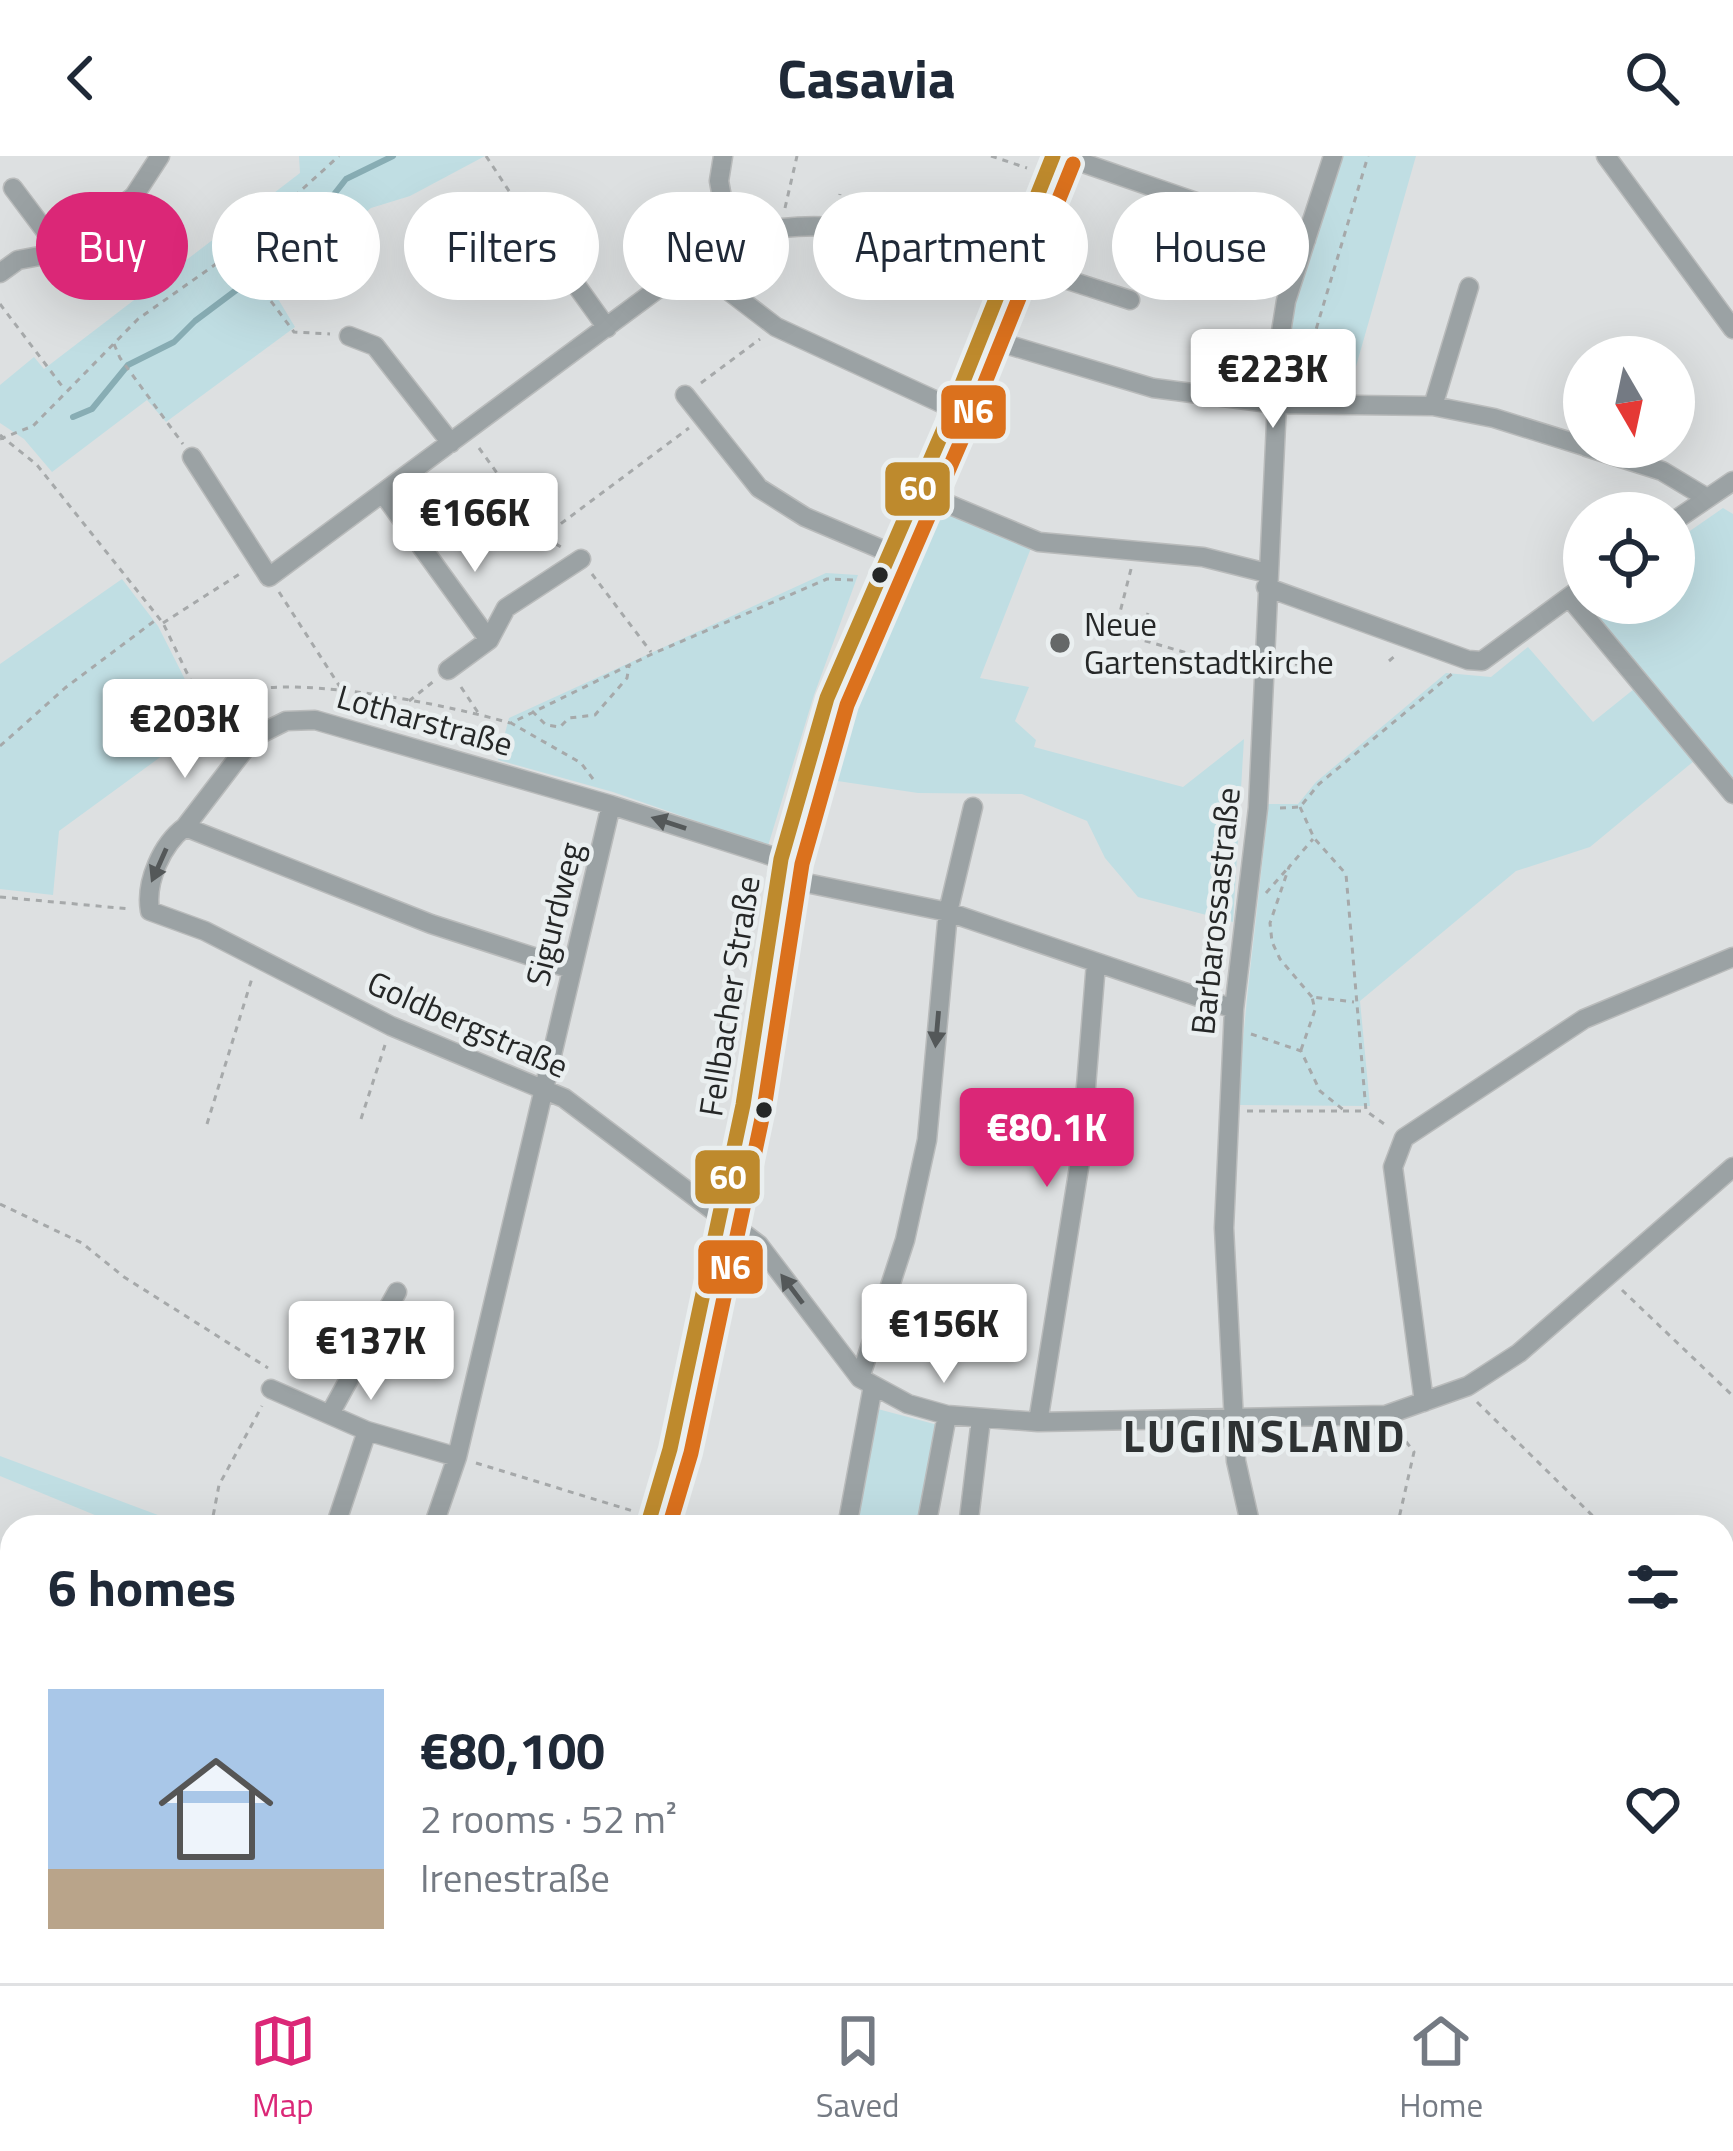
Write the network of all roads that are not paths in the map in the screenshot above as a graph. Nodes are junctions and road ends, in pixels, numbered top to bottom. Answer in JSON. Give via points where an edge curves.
{"nodes":[{"id":1,"x":160,"y":156,"type":"edge"},
{"id":2,"x":723,"y":156,"type":"edge"},
{"id":3,"x":1063,"y":156,"type":"edge"},
{"id":4,"x":1333,"y":156,"type":"edge"},
{"id":5,"x":1606,"y":156,"type":"edge"},
{"id":6,"x":13,"y":188,"type":"dead end"},
{"id":7,"x":137,"y":192,"type":"edge"},
{"id":8,"x":721,"y":192,"type":"edge"},
{"id":9,"x":1167,"y":192,"type":"edge"},
{"id":10,"x":36,"y":219,"type":"edge"},
{"id":11,"x":1309,"y":231,"type":"edge"},
{"id":12,"x":36,"y":257,"type":"edge"},
{"id":13,"x":0,"y":273,"type":"edge"},
{"id":14,"x":1469,"y":287,"type":"dead end"},
{"id":15,"x":587,"y":300,"type":"edge"},
{"id":16,"x":643,"y":300,"type":"edge"},
{"id":17,"x":741,"y":300,"type":"edge"},
{"id":18,"x":997,"y":300,"type":"edge"},
{"id":19,"x":1286,"y":300,"type":"edge"},
{"id":20,"x":607,"y":328,"type":"junction"},
{"id":21,"x":1733,"y":329,"type":"edge"},
{"id":22,"x":350,"y":336,"type":"road end"},
{"id":23,"x":982,"y":337,"type":"junction"},
{"id":24,"x":685,"y":395,"type":"road end"},
{"id":25,"x":1277,"y":404,"type":"junction"},
{"id":26,"x":1433,"y":406,"type":"junction"},
{"id":27,"x":952,"y":408,"type":"junction"},
{"id":28,"x":459,"y":438,"type":"junction"},
{"id":29,"x":1563,"y":440,"type":"edge"},
{"id":30,"x":192,"y":457,"type":"road end"},
{"id":31,"x":1653,"y":468,"type":"edge"},
{"id":32,"x":1733,"y":481,"type":"edge"},
{"id":33,"x":384,"y":495,"type":"junction"},
{"id":34,"x":1707,"y":498,"type":"junction"},
{"id":35,"x":936,"y":500,"type":"dead end"},
{"id":36,"x":1695,"y":506,"type":"edge"},
{"id":37,"x":888,"y":552,"type":"junction"},
{"id":38,"x":581,"y":559,"type":"road end"},
{"id":39,"x":1267,"y":580,"type":"junction"},
{"id":40,"x":1563,"y":602,"type":"edge"},
{"id":41,"x":1601,"y":624,"type":"edge"},
{"id":42,"x":489,"y":640,"type":"junction"},
{"id":43,"x":448,"y":670,"type":"road end"},
{"id":44,"x":1733,"y":794,"type":"edge"},
{"id":45,"x":611,"y":805,"type":"junction"},
{"id":46,"x":974,"y":807,"type":"dead end"},
{"id":47,"x":185,"y":827,"type":"junction"},
{"id":48,"x":779,"y":868,"type":"junction"},
{"id":49,"x":150,"y":911,"type":"joint"},
{"id":50,"x":948,"y":912,"type":"junction"},
{"id":51,"x":1733,"y":957,"type":"edge"},
{"id":52,"x":1096,"y":962,"type":"junction"},
{"id":53,"x":571,"y":969,"type":"junction"},
{"id":54,"x":1233,"y":1018,"type":"junction"},
{"id":55,"x":544,"y":1088,"type":"junction"},
{"id":56,"x":1733,"y":1167,"type":"edge"},
{"id":57,"x":721,"y":1216,"type":"junction"},
{"id":58,"x":397,"y":1292,"type":"dead end"},
{"id":59,"x":866,"y":1382,"type":"junction"},
{"id":60,"x":271,"y":1389,"type":"road end"},
{"id":61,"x":1424,"y":1402,"type":"junction"},
{"id":62,"x":331,"y":1412,"type":"junction"},
{"id":63,"x":947,"y":1415,"type":"junction"},
{"id":64,"x":1234,"y":1416,"type":"junction"},
{"id":65,"x":981,"y":1419,"type":"junction"},
{"id":66,"x":1038,"y":1422,"type":"junction"},
{"id":67,"x":367,"y":1431,"type":"junction"},
{"id":68,"x":457,"y":1457,"type":"junction"},
{"id":69,"x":339,"y":1515,"type":"edge"},
{"id":70,"x":437,"y":1515,"type":"edge"},
{"id":71,"x":651,"y":1515,"type":"edge"},
{"id":72,"x":849,"y":1515,"type":"edge"},
{"id":73,"x":928,"y":1515,"type":"edge"},
{"id":74,"x":969,"y":1515,"type":"edge"},
{"id":75,"x":1248,"y":1515,"type":"edge"}],
"edges":[{"from":1,"to":7,"type":"street"},
{"from":2,"to":8,"type":"street"},
{"from":3,"to":9,"type":"street"},
{"from":4,"to":11,"type":"street","name":"Barbarossastraße"},
{"from":5,"to":21,"type":"street"},
{"from":6,"to":10,"type":"street"},
{"from":12,"to":13,"type":"street"},
{"from":14,"to":26,"type":"street"},
{"from":15,"to":20,"type":"street"},
{"from":16,"to":20,"type":"street"},
{"from":17,"to":27,"type":"street","via":[[776,327]]},
{"from":18,"to":23,"type":"street","name":"Fellbacher Straße"},
{"from":19,"to":25,"type":"street","name":"Barbarossastraße"},
{"from":20,"to":28,"type":"street"},
{"from":22,"to":28,"type":"street","via":[[375,346]]},
{"from":23,"to":25,"type":"street","via":[[1153,388]]},
{"from":23,"to":27,"type":"street","name":"Fellbacher Straße"},
{"from":24,"to":37,"type":"street","via":[[759,488]]},
{"from":25,"to":26,"type":"street"},
{"from":25,"to":39,"type":"street","name":"Barbarossastraße"},
{"from":26,"to":29,"type":"street"},
{"from":27,"to":37,"type":"street","name":"Fellbacher Straße"},
{"from":28,"to":33,"type":"street"},
{"from":30,"to":33,"type":"street","via":[[269,577]]},
{"from":31,"to":34,"type":"street"},
{"from":32,"to":34,"type":"street"},
{"from":33,"to":42,"type":"street"},
{"from":34,"to":36,"type":"street"},
{"from":35,"to":39,"type":"street","via":[[1039,542],[1203,557]]},
{"from":37,"to":48,"type":"street","name":"Fellbacher Straße","via":[[827,698]]},
{"from":38,"to":42,"type":"street","via":[[506,608]]},
{"from":39,"to":40,"type":"street","via":[[1468,660],[1496,654]]},
{"from":39,"to":54,"type":"street","name":"Barbarossastraße","via":[[1258,808]]},
{"from":41,"to":44,"type":"street"},
{"from":42,"to":43,"type":"street"},
{"from":45,"to":47,"type":"street","name":"Lotharstraße","via":[[315,720],[286,721],[254,737]]},
{"from":48,"to":45,"type":"street","name":"Lotharstraße","one_way":true},
{"from":45,"to":53,"type":"street","name":"Sigurdweg"},
{"from":46,"to":50,"type":"street"},
{"from":47,"to":49,"type":"street","name":"Lotharstraße","one_way":true,"via":[[171,838],[147,892]]},
{"from":47,"to":53,"type":"street","via":[[431,925]]},
{"from":48,"to":50,"type":"street","name":"Lotharstraße"},
{"from":48,"to":57,"type":"street","name":"Fellbacher Straße"},
{"from":49,"to":55,"type":"street","name":"Goldbergstraße","via":[[206,931],[391,1026]]},
{"from":50,"to":52,"type":"street","name":"Lotharstraße"},
{"from":50,"to":59,"type":"street","one_way":true,"via":[[927,1140]]},
{"from":51,"to":61,"type":"street","via":[[1584,1019],[1404,1138],[1393,1167]]},
{"from":52,"to":54,"type":"street","name":"Lotharstraße"},
{"from":52,"to":66,"type":"street","via":[[1080,1161]]},
{"from":53,"to":55,"type":"street","name":"Sigurdweg"},
{"from":54,"to":64,"type":"street","name":"Barbarossastraße","via":[[1224,1228]]},
{"from":55,"to":57,"type":"street","name":"Goldbergstraße"},
{"from":55,"to":68,"type":"street","name":"Sigurdweg"},
{"from":56,"to":61,"type":"street","name":"Goldbergstraße","via":[[1519,1353]]},
{"from":59,"to":57,"type":"street","name":"Goldbergstraße","one_way":true,"via":[[759,1245]]},
{"from":57,"to":71,"type":"street","name":"Fellbacher Straße"},
{"from":58,"to":62,"type":"street"},
{"from":59,"to":63,"type":"street","name":"Goldbergstraße"},
{"from":59,"to":72,"type":"street"},
{"from":60,"to":62,"type":"street"},
{"from":61,"to":64,"type":"street","name":"Goldbergstraße","via":[[1332,1419]]},
{"from":62,"to":67,"type":"street"},
{"from":63,"to":65,"type":"street","name":"Goldbergstraße"},
{"from":63,"to":73,"type":"street"},
{"from":64,"to":66,"type":"street","name":"Goldbergstraße"},
{"from":64,"to":75,"type":"street","name":"Barbarossastraße"},
{"from":65,"to":66,"type":"street","name":"Goldbergstraße"},
{"from":65,"to":74,"type":"street"},
{"from":67,"to":68,"type":"street"},
{"from":67,"to":69,"type":"street"},
{"from":68,"to":70,"type":"street","name":"Sigurdweg"}]}
